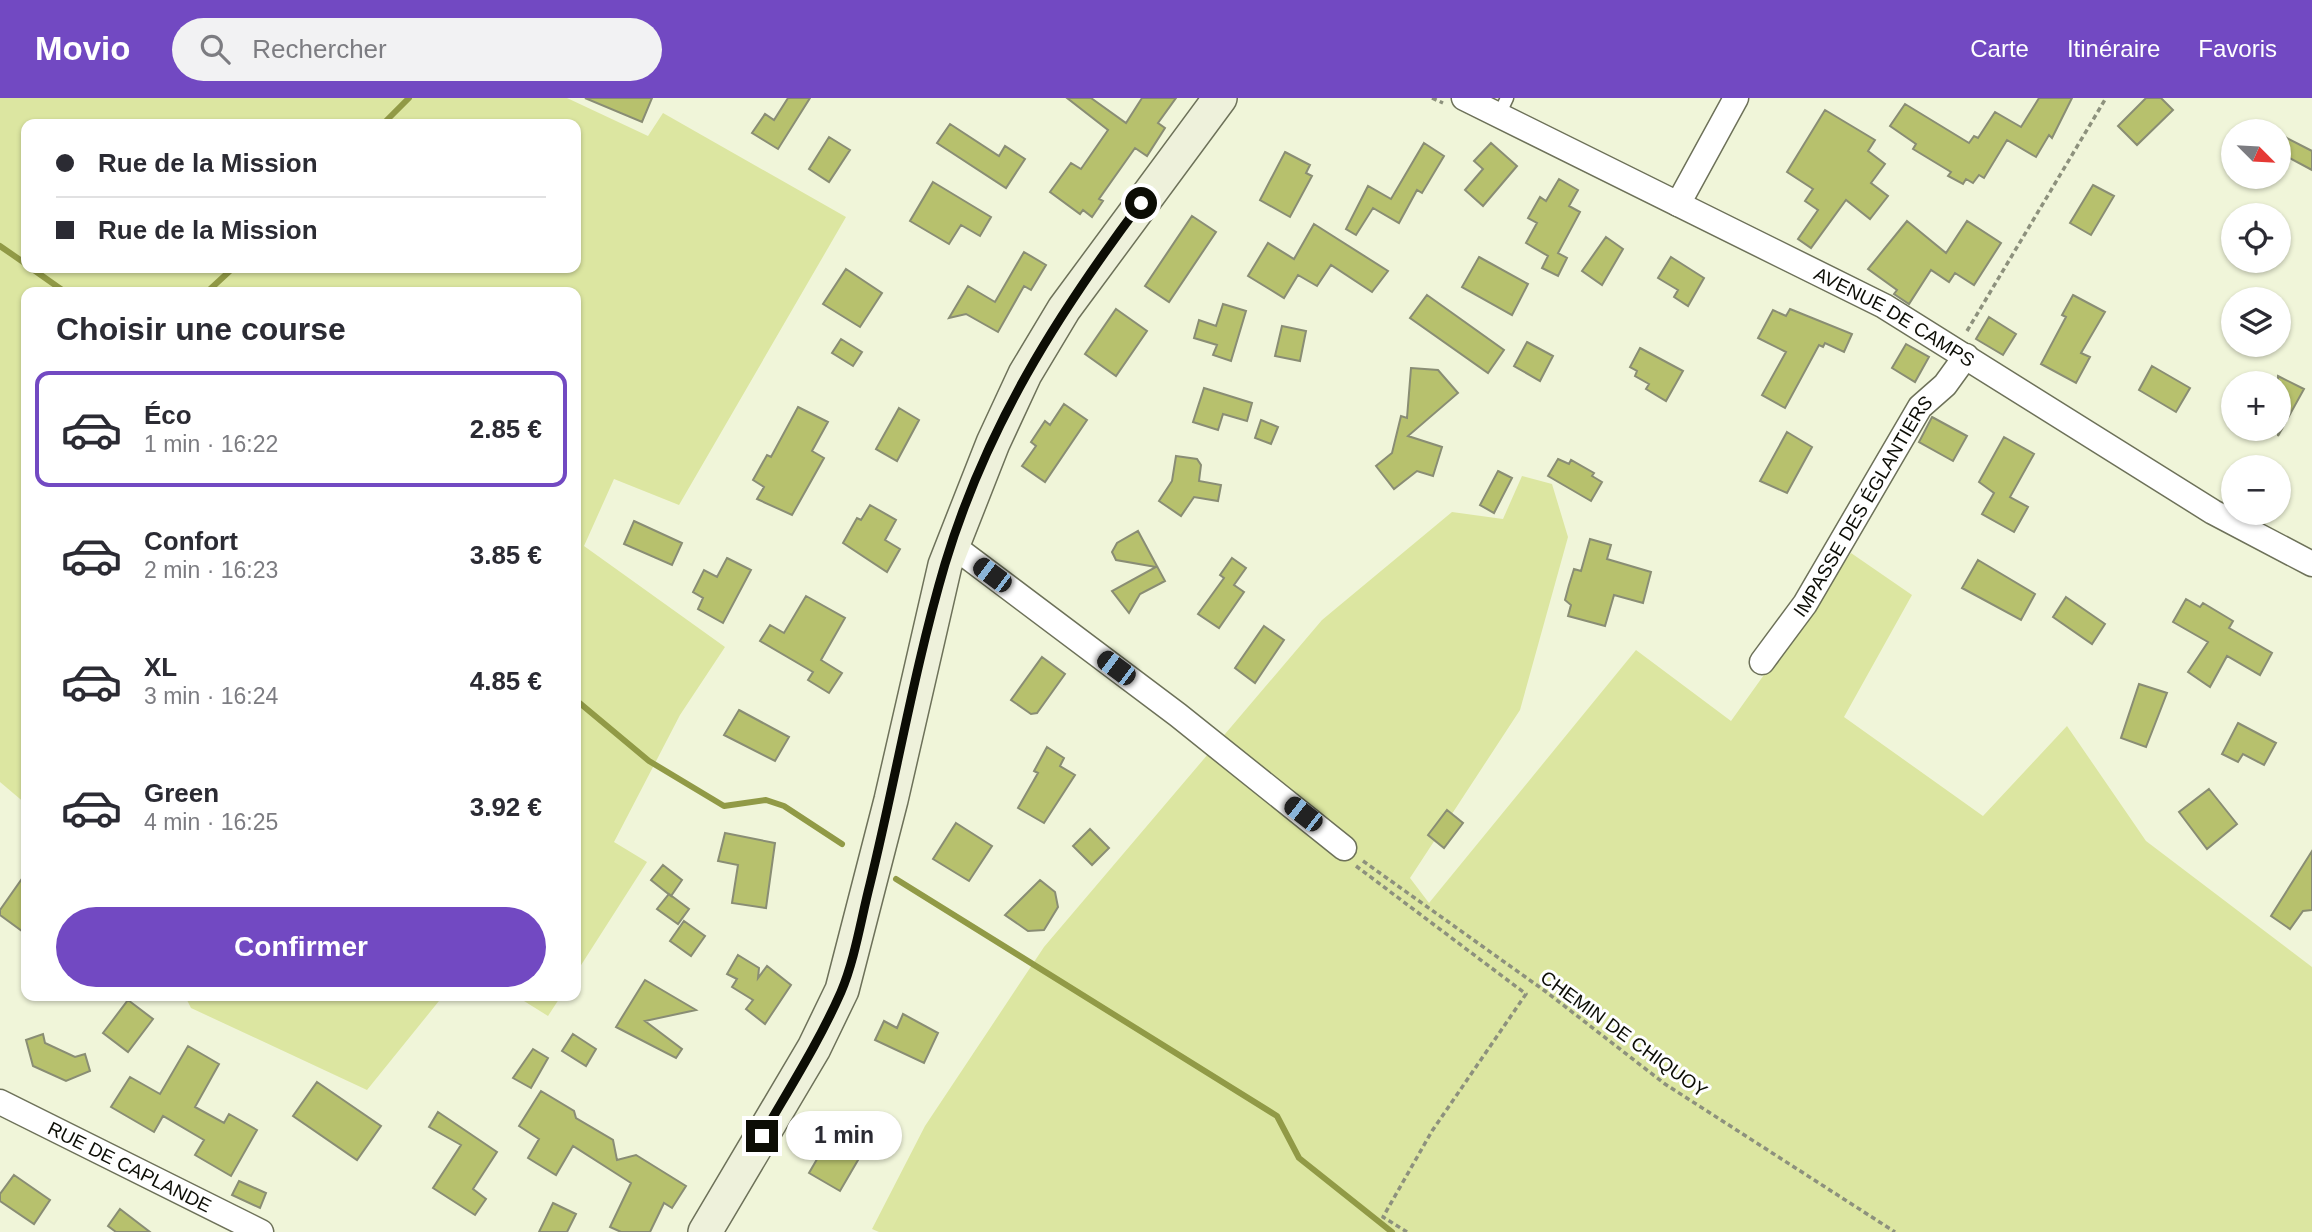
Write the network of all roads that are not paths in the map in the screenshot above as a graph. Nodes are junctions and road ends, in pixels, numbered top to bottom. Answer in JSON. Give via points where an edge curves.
{"nodes":[{"id":1,"x":1220,"y":98,"type":"edge"},
{"id":2,"x":1736,"y":98,"type":"edge"},
{"id":3,"x":1455,"y":101,"type":"edge"},
{"id":4,"x":1503,"y":107,"type":"edge"},
{"id":5,"x":1678,"y":204,"type":"junction"},
{"id":6,"x":1961,"y":352,"type":"junction"},
{"id":7,"x":952,"y":545,"type":"junction"},
{"id":8,"x":2312,"y":563,"type":"edge"},
{"id":9,"x":1762,"y":662,"type":"dead end"},
{"id":10,"x":1347,"y":854,"type":"road end"},
{"id":11,"x":0,"y":1102,"type":"edge"},
{"id":12,"x":261,"y":1232,"type":"edge"},
{"id":13,"x":705,"y":1232,"type":"edge"}],
"edges":[{"from":1,"to":7,"type":"main road","via":[[1064,309],[1025,374]]},
{"from":2,"to":5,"type":"street"},
{"from":3,"to":4,"type":"street","name":"AVENUE DE CAMPS"},
{"from":4,"to":5,"type":"street","name":"AVENUE DE CAMPS"},
{"from":5,"to":6,"type":"street","name":"AVENUE DE CAMPS","via":[[1884,306]]},
{"from":6,"to":8,"type":"street","name":"AVENUE DE CAMPS","via":[[2213,512]]},
{"from":6,"to":9,"type":"street","name":"IMPASSE DES ÉGLANTIERS","via":[[1945,385],[1920,407],[1805,604]]},
{"from":7,"to":10,"type":"street","via":[[1178,715]]},
{"from":7,"to":13,"type":"main road","via":[[842,990],[814,1048]]},
{"from":11,"to":12,"type":"street","name":"RUE DE CAPLANDE"}]}
